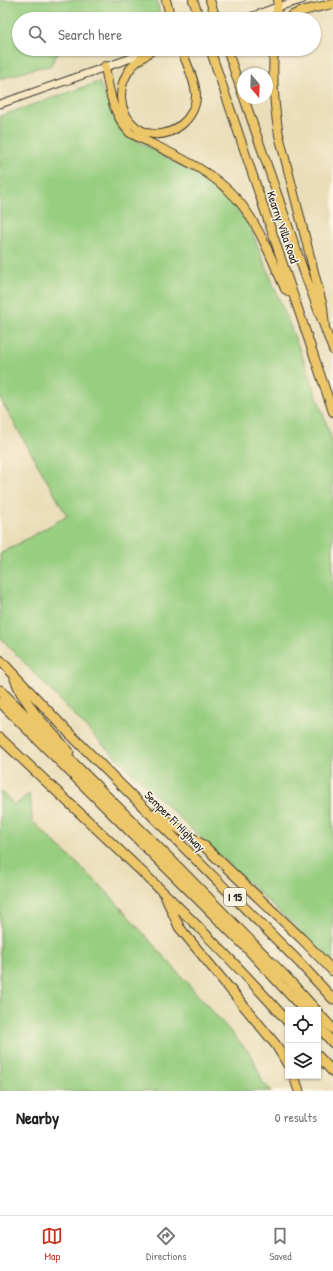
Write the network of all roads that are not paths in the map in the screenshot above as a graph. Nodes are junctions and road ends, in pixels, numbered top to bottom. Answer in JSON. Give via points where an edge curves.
{"nodes":[{"id":1,"x":166,"y":0,"type":"edge"},
{"id":2,"x":193,"y":0,"type":"edge"},
{"id":3,"x":210,"y":0,"type":"edge"},
{"id":4,"x":302,"y":0,"type":"edge"},
{"id":5,"x":278,"y":4,"type":"edge"},
{"id":6,"x":333,"y":4,"type":"edge"},
{"id":7,"x":169,"y":12,"type":"edge"},
{"id":8,"x":197,"y":12,"type":"edge"},
{"id":9,"x":214,"y":12,"type":"edge"},
{"id":10,"x":260,"y":12,"type":"edge"},
{"id":11,"x":302,"y":12,"type":"edge"},
{"id":12,"x":136,"y":56,"type":"edge"},
{"id":13,"x":146,"y":56,"type":"edge"},
{"id":14,"x":183,"y":56,"type":"edge"},
{"id":15,"x":212,"y":56,"type":"edge"},
{"id":16,"x":229,"y":56,"type":"edge"},
{"id":17,"x":274,"y":56,"type":"edge"},
{"id":18,"x":105,"y":66,"type":"junction"},
{"id":19,"x":237,"y":79,"type":"edge"},
{"id":20,"x":0,"y":104,"type":"edge"},
{"id":21,"x":245,"y":104,"type":"edge"},
{"id":22,"x":124,"y":111,"type":"junction"},
{"id":23,"x":293,"y":294,"type":"junction"},
{"id":24,"x":325,"y":327,"type":"junction"},
{"id":25,"x":333,"y":350,"type":"edge"},
{"id":26,"x":333,"y":412,"type":"edge"},
{"id":27,"x":0,"y":660,"type":"edge"},
{"id":28,"x":13,"y":674,"type":"junction"},
{"id":29,"x":0,"y":690,"type":"edge"},
{"id":30,"x":0,"y":702,"type":"edge"},
{"id":31,"x":0,"y":738,"type":"edge"},
{"id":32,"x":83,"y":773,"type":"junction"},
{"id":33,"x":135,"y":798,"type":"junction"},
{"id":34,"x":164,"y":893,"type":"junction"},
{"id":35,"x":333,"y":971,"type":"edge"},
{"id":36,"x":333,"y":999,"type":"edge"},
{"id":37,"x":301,"y":1007,"type":"edge"},
{"id":38,"x":313,"y":1007,"type":"edge"},
{"id":39,"x":321,"y":1016,"type":"edge"},
{"id":40,"x":285,"y":1019,"type":"edge"},
{"id":41,"x":321,"y":1029,"type":"edge"},
{"id":42,"x":333,"y":1029,"type":"edge"},
{"id":43,"x":333,"y":1043,"type":"edge"},
{"id":44,"x":321,"y":1059,"type":"edge"},
{"id":45,"x":285,"y":1060,"type":"edge"},
{"id":46,"x":333,"y":1072,"type":"edge"},
{"id":47,"x":295,"y":1079,"type":"edge"},
{"id":48,"x":299,"y":1091,"type":"edge"}],
"edges":[{"from":1,"to":7,"type":"main road"},
{"from":2,"to":8,"type":"main road"},
{"from":3,"to":9,"type":"main road"},
{"from":4,"to":5,"type":"main road"},
{"from":5,"to":10,"type":"main road"},
{"from":6,"to":11,"type":"main road"},
{"from":12,"to":18,"type":"main road"},
{"from":13,"to":22,"type":"main road","via":[[131,67],[124,80],[121,93]]},
{"from":14,"to":22,"type":"main road","via":[[196,96],[192,111],[185,122],[168,132],[151,133],[133,124],[127,119]]},
{"from":15,"to":23,"type":"main road","name":"Kearny Villa Road"},
{"from":16,"to":19,"type":"main road","name":"Kearny Villa Road"},
{"from":17,"to":24,"type":"main road","via":[[273,87],[279,135],[323,308]]},
{"from":18,"to":20,"type":"main road"},
{"from":18,"to":22,"type":"main road"},
{"from":18,"to":23,"type":"main road","via":[[111,98],[123,126],[130,133],[214,177],[226,188],[251,218],[285,289]]},
{"from":21,"to":24,"type":"main road","name":"Kearny Villa Road"},
{"from":23,"to":26,"type":"main road","name":"Kearny Villa Road"},
{"from":24,"to":25,"type":"main road","name":"Kearny Villa Road"},
{"from":27,"to":28,"type":"highway","name":"Semper Fi Highway","number":"I 15"},
{"from":28,"to":32,"type":"highway","via":[[21,693],[36,715],[64,746]]},
{"from":28,"to":33,"type":"highway","name":"Semper Fi Highway","number":"I 15"},
{"from":29,"to":32,"type":"highway"},
{"from":30,"to":37,"type":"highway","via":[[245,946]]},
{"from":31,"to":34,"type":"highway"},
{"from":32,"to":38,"type":"highway","via":[[286,976]]},
{"from":33,"to":35,"type":"highway","via":[[204,846]]},
{"from":33,"to":36,"type":"highway","name":"Semper Fi Highway","number":"I 15","via":[[288,950]]},
{"from":34,"to":40,"type":"highway","via":[[218,946]]},
{"from":34,"to":45,"type":"highway","via":[[179,927],[276,1045]]},
{"from":39,"to":42,"type":"highway"},
{"from":41,"to":43,"type":"highway"},
{"from":44,"to":46,"type":"highway"},
{"from":47,"to":48,"type":"highway"}]}
